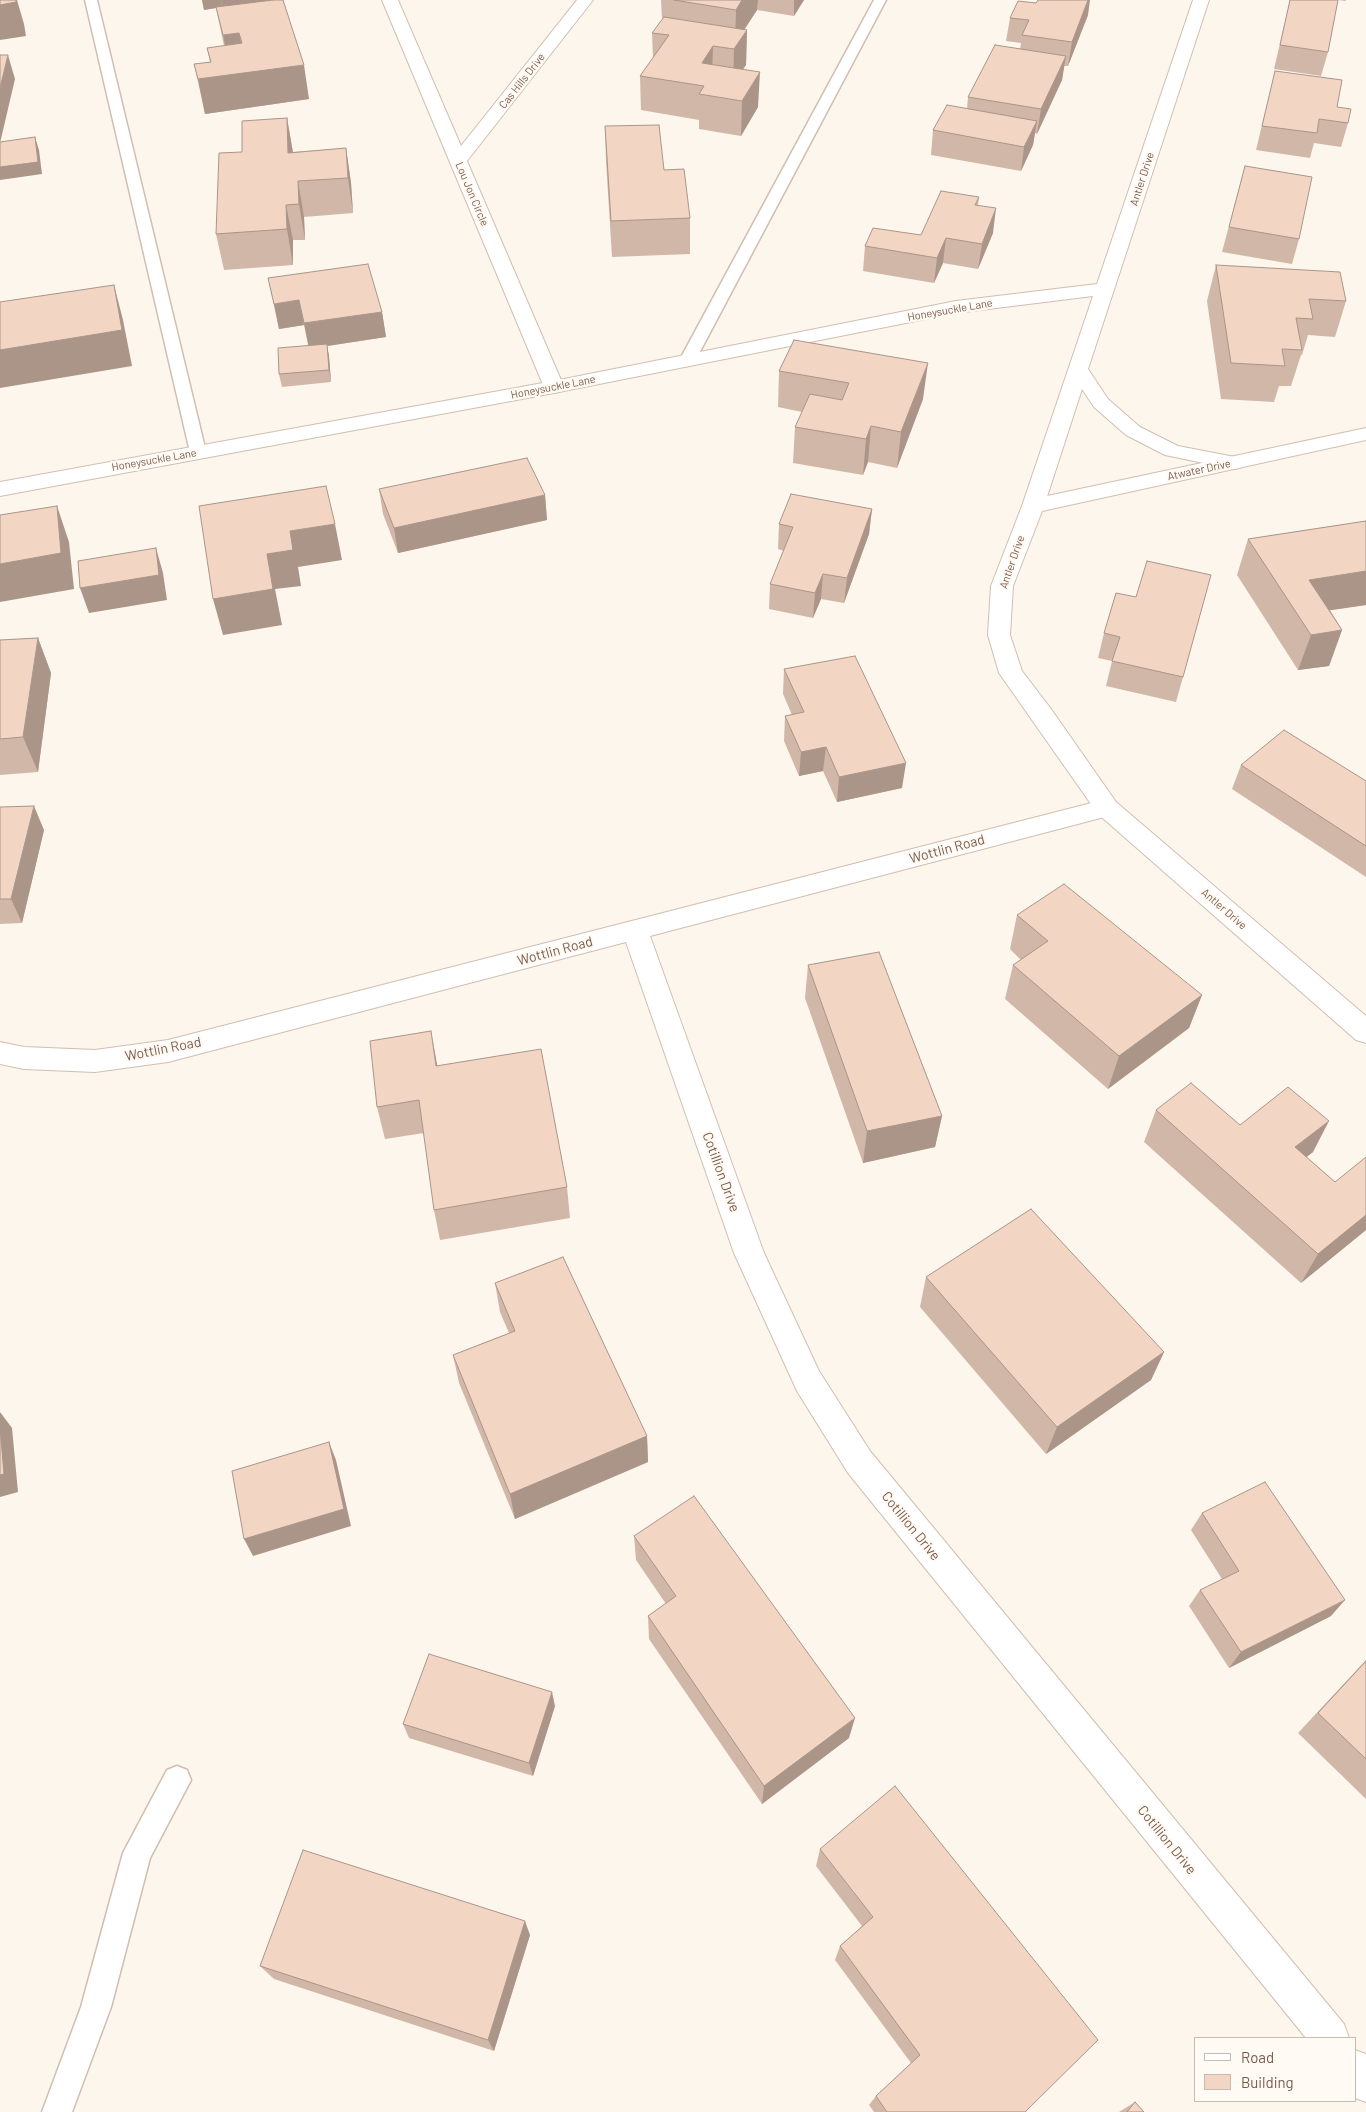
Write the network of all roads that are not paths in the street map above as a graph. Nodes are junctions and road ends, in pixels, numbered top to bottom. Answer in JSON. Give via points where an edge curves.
{"nodes":[{"id":1,"x":91,"y":0,"type":"edge"},
{"id":2,"x":390,"y":0,"type":"edge"},
{"id":3,"x":585,"y":0,"type":"edge"},
{"id":4,"x":880,"y":0,"type":"edge"},
{"id":5,"x":1201,"y":0,"type":"edge"},
{"id":6,"x":458,"y":161,"type":"junction"},
{"id":7,"x":1106,"y":289,"type":"junction"},
{"id":8,"x":687,"y":361,"type":"junction"},
{"id":9,"x":1079,"y":370,"type":"junction"},
{"id":10,"x":554,"y":387,"type":"junction"},
{"id":11,"x":1366,"y":434,"type":"edge"},
{"id":12,"x":198,"y":452,"type":"junction"},
{"id":13,"x":1232,"y":462,"type":"junction"},
{"id":14,"x":0,"y":489,"type":"edge"},
{"id":15,"x":1033,"y":506,"type":"junction"},
{"id":16,"x":1107,"y":808,"type":"junction"},
{"id":17,"x":635,"y":930,"type":"junction"},
{"id":18,"x":1366,"y":1032,"type":"edge"},
{"id":19,"x":0,"y":1053,"type":"edge"},
{"id":20,"x":177,"y":1780,"type":"dead end"},
{"id":21,"x":1329,"y":2037,"type":"edge"},
{"id":22,"x":1356,"y":2070,"type":"edge"},
{"id":23,"x":1366,"y":2083,"type":"edge"},
{"id":24,"x":57,"y":2112,"type":"edge"}],
"edges":[{"from":1,"to":12,"type":"lane"},
{"from":2,"to":6,"type":"street","name":"Lou Jon Circle"},
{"from":3,"to":6,"type":"street","name":"Cas Hills Drive"},
{"from":4,"to":8,"type":"lane"},
{"from":5,"to":7,"type":"street","name":"Antler Drive"},
{"from":6,"to":10,"type":"street","name":"Lou Jon Circle"},
{"from":7,"to":8,"type":"street","name":"Honeysuckle Lane","via":[[956,307]]},
{"from":7,"to":9,"type":"street","name":"Antler Drive"},
{"from":8,"to":10,"type":"street","name":"Honeysuckle Lane"},
{"from":9,"to":13,"type":"street","via":[[1101,403],[1133,431],[1172,451]]},
{"from":9,"to":15,"type":"street","name":"Antler Drive"},
{"from":10,"to":12,"type":"street","name":"Honeysuckle Lane"},
{"from":11,"to":13,"type":"street","name":"Atwater Drive"},
{"from":12,"to":14,"type":"street","name":"Honeysuckle Lane"},
{"from":13,"to":15,"type":"street","name":"Atwater Drive"},
{"from":15,"to":16,"type":"street","name":"Antler Drive","via":[[1002,586],[999,635],[1011,673]]},
{"from":16,"to":17,"type":"street","name":"Wottlin Road"},
{"from":16,"to":18,"type":"street","name":"Antler Drive"},
{"from":17,"to":19,"type":"street","name":"Wottlin Road","via":[[168,1052],[95,1061],[24,1058]]},
{"from":17,"to":21,"type":"street","name":"Cotillion Drive","via":[[749,1253],[808,1382],[859,1462]]},
{"from":20,"to":24,"type":"lane","via":[[136,1853],[96,2007]]},
{"from":22,"to":23,"type":"street"}]}
